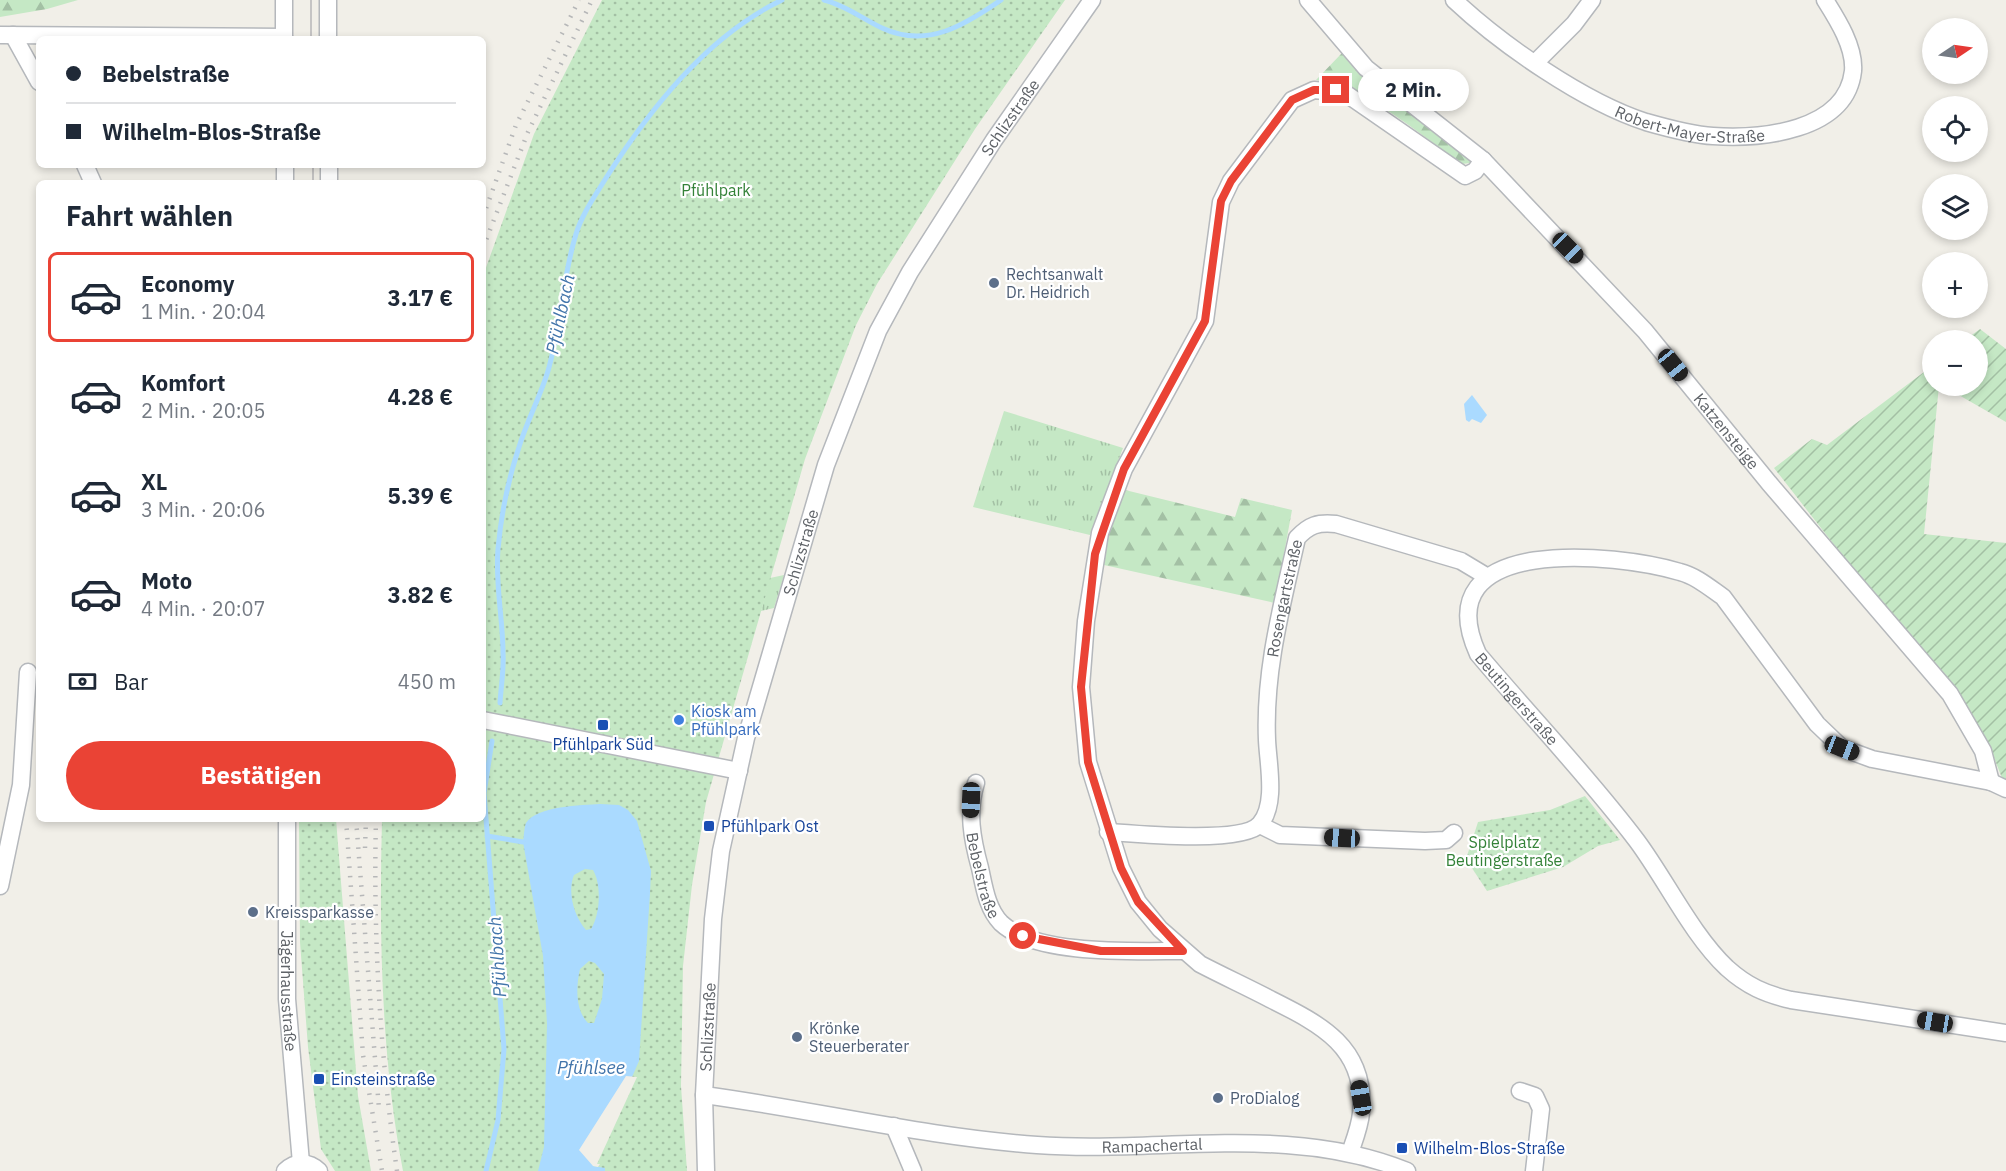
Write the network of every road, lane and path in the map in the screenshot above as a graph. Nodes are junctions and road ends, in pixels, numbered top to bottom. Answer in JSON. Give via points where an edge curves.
{"nodes":[{"id":1,"x":284,"y":0,"type":"edge"},
{"id":2,"x":328,"y":0,"type":"edge"},
{"id":3,"x":1092,"y":0,"type":"edge"},
{"id":4,"x":1308,"y":0,"type":"edge"},
{"id":5,"x":1454,"y":0,"type":"edge"},
{"id":6,"x":1592,"y":0,"type":"edge"},
{"id":7,"x":1825,"y":0,"type":"edge"},
{"id":8,"x":7,"y":35,"type":"edge"},
{"id":9,"x":99,"y":36,"type":"edge"},
{"id":10,"x":284,"y":36,"type":"edge"},
{"id":11,"x":328,"y":36,"type":"edge"},
{"id":12,"x":1535,"y":63,"type":"junction"},
{"id":13,"x":36,"y":78,"type":"edge"},
{"id":14,"x":1483,"y":160,"type":"junction"},
{"id":15,"x":1486,"y":576,"type":"junction"},
{"id":16,"x":28,"y":672,"type":"dead end"},
{"id":17,"x":486,"y":721,"type":"edge"},
{"id":18,"x":739,"y":771,"type":"junction"},
{"id":19,"x":976,"y":783,"type":"dead end"},
{"id":20,"x":1998,"y":785,"type":"edge"},
{"id":21,"x":287,"y":822,"type":"edge"},
{"id":22,"x":1260,"y":825,"type":"junction"},
{"id":23,"x":1108,"y":832,"type":"junction"},
{"id":24,"x":1454,"y":833,"type":"dead end"},
{"id":25,"x":0,"y":886,"type":"edge"},
{"id":26,"x":1183,"y":951,"type":"junction"},
{"id":27,"x":2006,"y":1033,"type":"edge"},
{"id":28,"x":1520,"y":1091,"type":"dead end"},
{"id":29,"x":704,"y":1095,"type":"junction"},
{"id":30,"x":894,"y":1126,"type":"junction"},
{"id":31,"x":1350,"y":1153,"type":"junction"},
{"id":32,"x":301,"y":1163,"type":"junction"},
{"id":33,"x":285,"y":1171,"type":"edge"},
{"id":34,"x":319,"y":1171,"type":"edge"},
{"id":35,"x":706,"y":1171,"type":"edge"},
{"id":36,"x":913,"y":1171,"type":"edge"},
{"id":37,"x":1407,"y":1171,"type":"edge"},
{"id":38,"x":1534,"y":1171,"type":"edge"}],
"edges":[{"from":1,"to":10,"type":"street"},
{"from":2,"to":11,"type":"street"},
{"from":3,"to":18,"type":"street","name":"Schlizstraße","via":[[938,226],[878,331],[826,465]]},
{"from":4,"to":14,"type":"street","name":"Katzensteige","via":[[1366,68]]},
{"from":5,"to":12,"type":"street","name":"Robert-Mayer-Straße","via":[[1482,26]]},
{"from":6,"to":12,"type":"street"},
{"from":7,"to":12,"type":"street","name":"Robert-Mayer-Straße","via":[[1851,53],[1853,70],[1849,86],[1839,104],[1823,117],[1764,136],[1712,136],[1647,122],[1611,108]]},
{"from":8,"to":9,"type":"street"},
{"from":8,"to":13,"type":"street"},
{"from":14,"to":20,"type":"street","name":"Katzensteige","via":[[1645,331],[1950,694],[1983,750]]},
{"from":14,"to":23,"type":"street","via":[[1465,176],[1356,99],[1345,93],[1321,90],[1292,100],[1231,181],[1221,201],[1205,321],[1124,469],[1095,554],[1081,687],[1088,762]]},
{"from":15,"to":20,"type":"street","via":[[1535,560],[1567,557],[1639,563],[1682,572],[1723,597],[1816,724],[1842,748],[1872,759]]},
{"from":15,"to":22,"type":"street","name":"Rosengartstraße","via":[[1461,561],[1336,524],[1307,527],[1297,538],[1269,669],[1266,716],[1270,795]]},
{"from":15,"to":27,"type":"street","name":"Beutingerstraße","via":[[1476,587],[1468,612],[1468,627],[1478,654],[1637,841],[1732,972],[1773,996]]},
{"from":16,"to":25,"type":"street","via":[[21,785]]},
{"from":17,"to":18,"type":"street"},
{"from":18,"to":29,"type":"street","name":"Schlizstraße","via":[[721,852],[712,919]]},
{"from":19,"to":26,"type":"street","name":"Bebelstraße","via":[[970,821],[988,900],[1000,922],[1023,936],[1060,945],[1101,951]]},
{"from":21,"to":32,"type":"street","name":"Jägerhausstraße","via":[[287,999]]},
{"from":22,"to":23,"type":"street","via":[[1235,835]]},
{"from":22,"to":24,"type":"street","via":[[1280,835],[1425,842],[1446,840]]},
{"from":23,"to":26,"type":"street","via":[[1138,902]]},
{"from":26,"to":31,"type":"street","via":[[1200,964],[1312,1020],[1341,1045],[1353,1064],[1361,1098],[1361,1115]]},
{"from":28,"to":38,"type":"street","via":[[1535,1096],[1541,1110]]},
{"from":29,"to":30,"type":"street","name":"Rampachertal"},
{"from":29,"to":35,"type":"street","name":"Schlizstraße"},
{"from":30,"to":31,"type":"street","name":"Rampachertal","via":[[1039,1145],[1292,1145]]},
{"from":30,"to":36,"type":"street"},
{"from":31,"to":37,"type":"street","name":"Rampachertal"},
{"from":32,"to":33,"type":"street"},
{"from":32,"to":34,"type":"street"}]}
